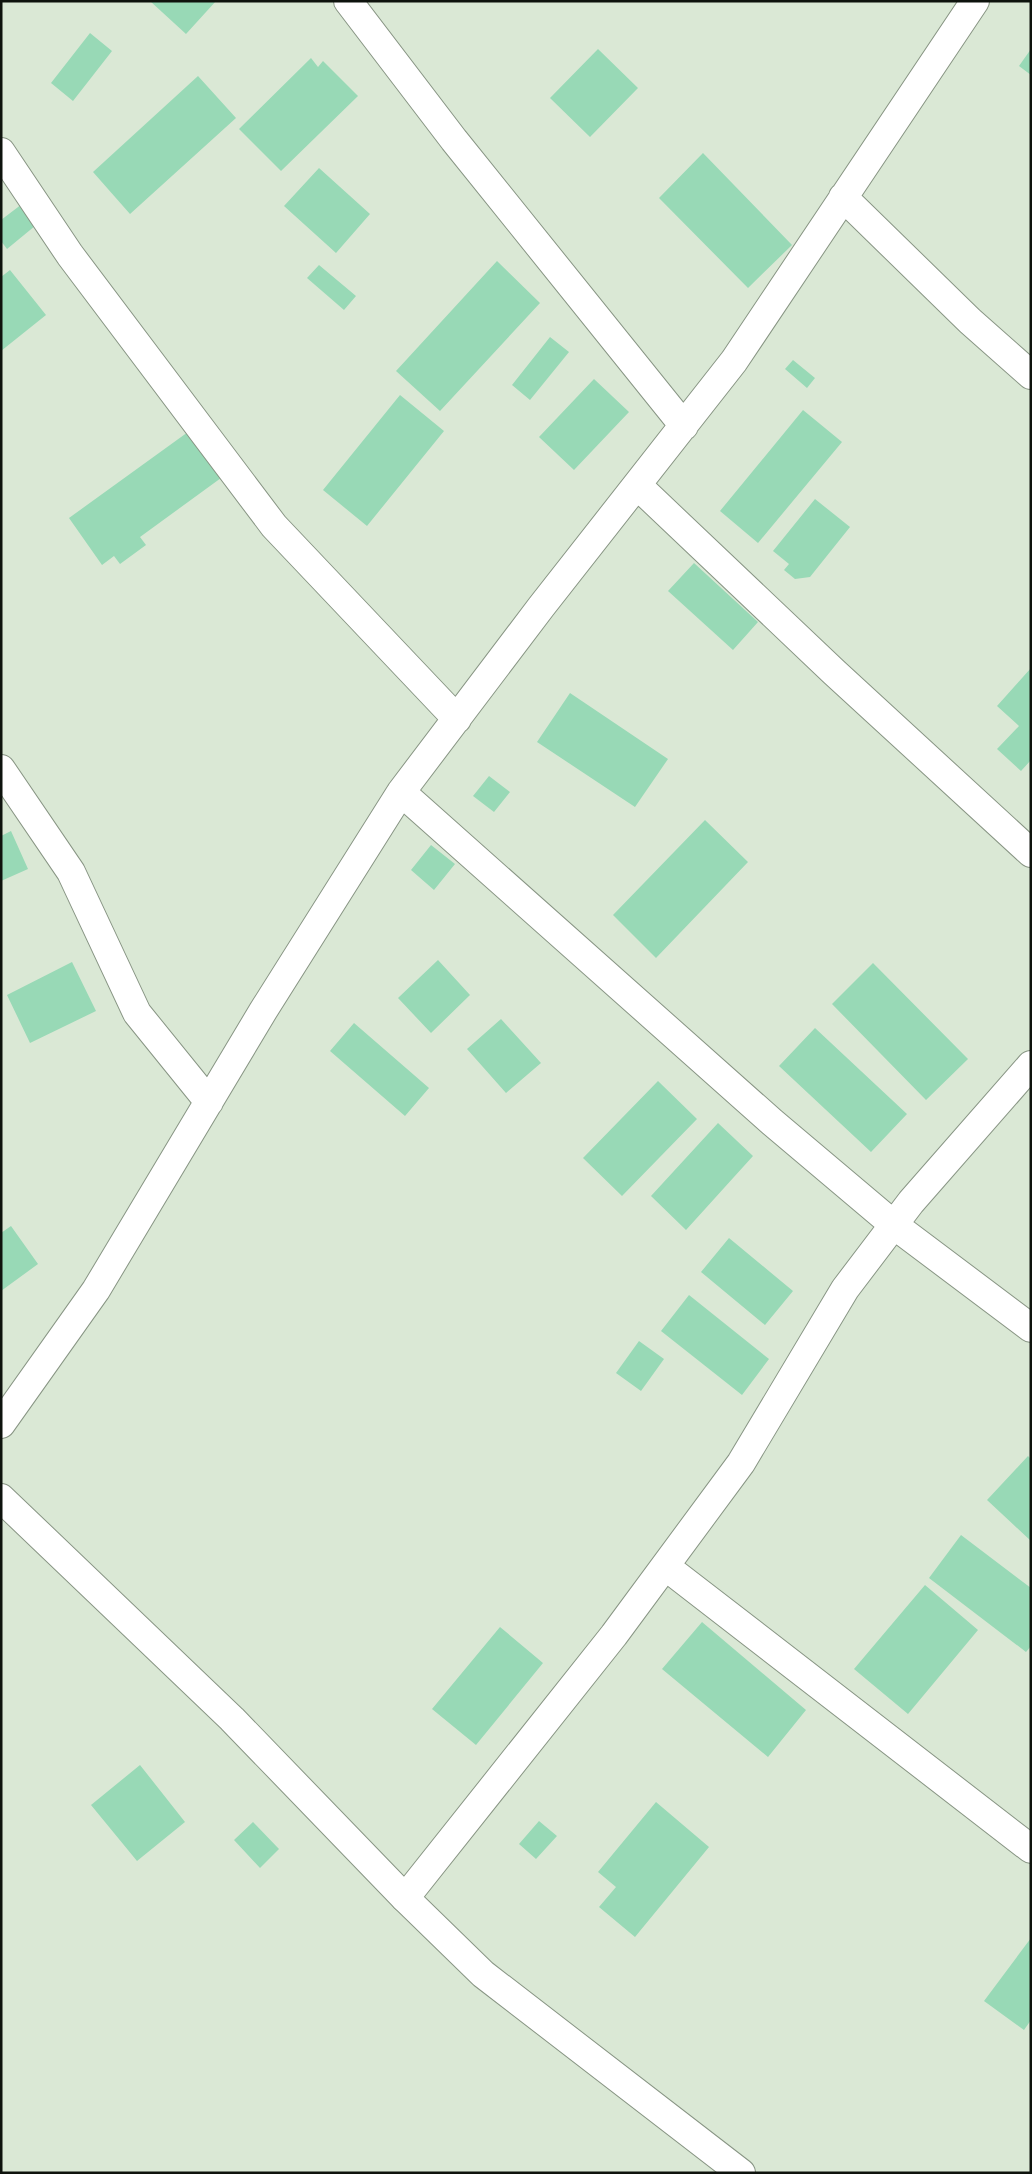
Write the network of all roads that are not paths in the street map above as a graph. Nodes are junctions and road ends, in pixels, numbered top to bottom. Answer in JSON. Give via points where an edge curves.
{"nodes":[{"id":1,"x":348,"y":1,"type":"edge"},
{"id":2,"x":975,"y":1,"type":"edge"},
{"id":3,"x":1,"y":152,"type":"edge"},
{"id":4,"x":843,"y":197,"type":"junction"},
{"id":5,"x":1031,"y":375,"type":"edge"},
{"id":6,"x":684,"y":426,"type":"junction"},
{"id":7,"x":637,"y":485,"type":"junction"},
{"id":8,"x":457,"y":719,"type":"junction"},
{"id":9,"x":1,"y":769,"type":"edge"},
{"id":10,"x":401,"y":792,"type":"junction"},
{"id":11,"x":1031,"y":853,"type":"edge"},
{"id":12,"x":1031,"y":1065,"type":"edge"},
{"id":13,"x":209,"y":1102,"type":"junction"},
{"id":14,"x":894,"y":1225,"type":"junction"},
{"id":15,"x":1031,"y":1328,"type":"edge"},
{"id":16,"x":1,"y":1424,"type":"edge"},
{"id":17,"x":1,"y":1498,"type":"edge"},
{"id":18,"x":666,"y":1566,"type":"junction"},
{"id":19,"x":1031,"y":1849,"type":"edge"},
{"id":20,"x":405,"y":1898,"type":"junction"},
{"id":21,"x":740,"y":2173,"type":"edge"}],
"edges":[{"from":1,"to":6,"type":"street","via":[[454,140]]},
{"from":2,"to":4,"type":"street"},
{"from":3,"to":8,"type":"street","via":[[70,255],[274,526]]},
{"from":4,"to":5,"type":"street","via":[[970,321]]},
{"from":4,"to":6,"type":"street","via":[[734,360]]},
{"from":6,"to":7,"type":"street"},
{"from":7,"to":8,"type":"street"},
{"from":7,"to":11,"type":"street","via":[[827,666]]},
{"from":8,"to":10,"type":"street"},
{"from":9,"to":13,"type":"street","via":[[71,872],[137,1013]]},
{"from":10,"to":13,"type":"street"},
{"from":10,"to":14,"type":"street","via":[[772,1122]]},
{"from":12,"to":14,"type":"street"},
{"from":13,"to":16,"type":"street","via":[[96,1290]]},
{"from":14,"to":15,"type":"street"},
{"from":14,"to":18,"type":"street","via":[[845,1288],[741,1463]]},
{"from":17,"to":20,"type":"street","via":[[232,1719]]},
{"from":18,"to":19,"type":"street"},
{"from":18,"to":20,"type":"street"},
{"from":20,"to":21,"type":"street","via":[[483,1974]]}]}
